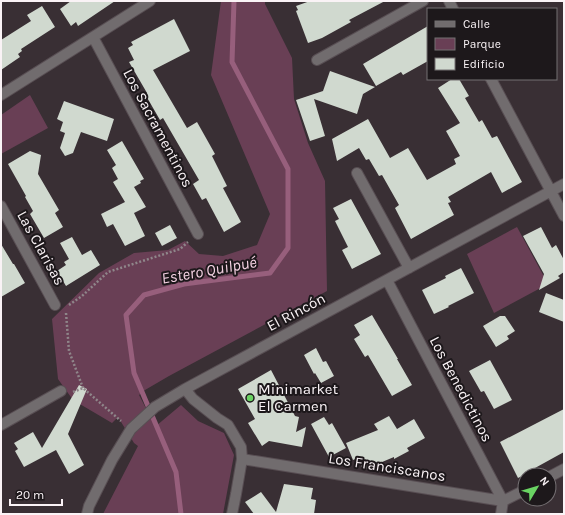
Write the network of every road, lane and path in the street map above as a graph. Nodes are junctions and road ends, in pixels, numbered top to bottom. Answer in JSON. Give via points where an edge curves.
{"nodes":[{"id":1,"x":150,"y":1,"type":"edge"},
{"id":2,"x":423,"y":1,"type":"edge"},
{"id":3,"x":93,"y":37,"type":"junction"},
{"id":4,"x":317,"y":60,"type":"dead end"},
{"id":5,"x":491,"y":80,"type":"edge"},
{"id":6,"x":1,"y":95,"type":"edge"},
{"id":7,"x":356,"y":173,"type":"dead end"},
{"id":8,"x":564,"y":184,"type":"edge"},
{"id":9,"x":550,"y":191,"type":"junction"},
{"id":10,"x":1,"y":206,"type":"edge"},
{"id":11,"x":564,"y":216,"type":"edge"},
{"id":12,"x":198,"y":234,"type":"joint"},
{"id":13,"x":409,"y":268,"type":"junction"},
{"id":14,"x":387,"y":280,"type":"junction"},
{"id":15,"x":55,"y":305,"type":"dead end"},
{"id":16,"x":83,"y":388,"type":"junction"},
{"id":17,"x":185,"y":389,"type":"junction"},
{"id":18,"x":62,"y":391,"type":"joint"},
{"id":19,"x":1,"y":425,"type":"edge"},
{"id":20,"x":131,"y":429,"type":"junction"},
{"id":21,"x":242,"y":459,"type":"junction"},
{"id":22,"x":517,"y":494,"type":"edge"},
{"id":23,"x":503,"y":501,"type":"junction"},
{"id":24,"x":87,"y":514,"type":"edge"},
{"id":25,"x":232,"y":514,"type":"edge"},
{"id":26,"x":501,"y":514,"type":"edge"}],
"edges":[{"from":1,"to":3,"type":"street"},
{"from":2,"to":4,"type":"street"},
{"from":3,"to":6,"type":"street"},
{"from":3,"to":12,"type":"street","name":"Los Sacramentinos"},
{"from":5,"to":9,"type":"street"},
{"from":7,"to":13,"type":"street"},
{"from":8,"to":9,"type":"street","name":"El Rincón"},
{"from":9,"to":11,"type":"street"},
{"from":9,"to":13,"type":"street","name":"El Rincón"},
{"from":10,"to":15,"type":"street","name":"Las Clarisas"},
{"from":12,"to":16,"type":"path","via":[[180,249],[108,272],[66,307],[69,351]]},
{"from":13,"to":14,"type":"street","name":"El Rincón"},
{"from":14,"to":17,"type":"street","name":"El Rincón"},
{"from":14,"to":23,"type":"street","name":"Los Benedictinos"},
{"from":16,"to":18,"type":"path","via":[[69,394]]},
{"from":16,"to":20,"type":"path"},
{"from":17,"to":20,"type":"street","name":"El Rincón","via":[[155,407]]},
{"from":17,"to":21,"type":"street","via":[[193,399],[228,425],[241,447]]},
{"from":18,"to":19,"type":"street"},
{"from":20,"to":24,"type":"street","name":"El Rincón","via":[[112,460]]},
{"from":21,"to":23,"type":"street","name":"Los Franciscanos"},
{"from":21,"to":25,"type":"street"},
{"from":22,"to":23,"type":"street"},
{"from":23,"to":26,"type":"street"}]}
